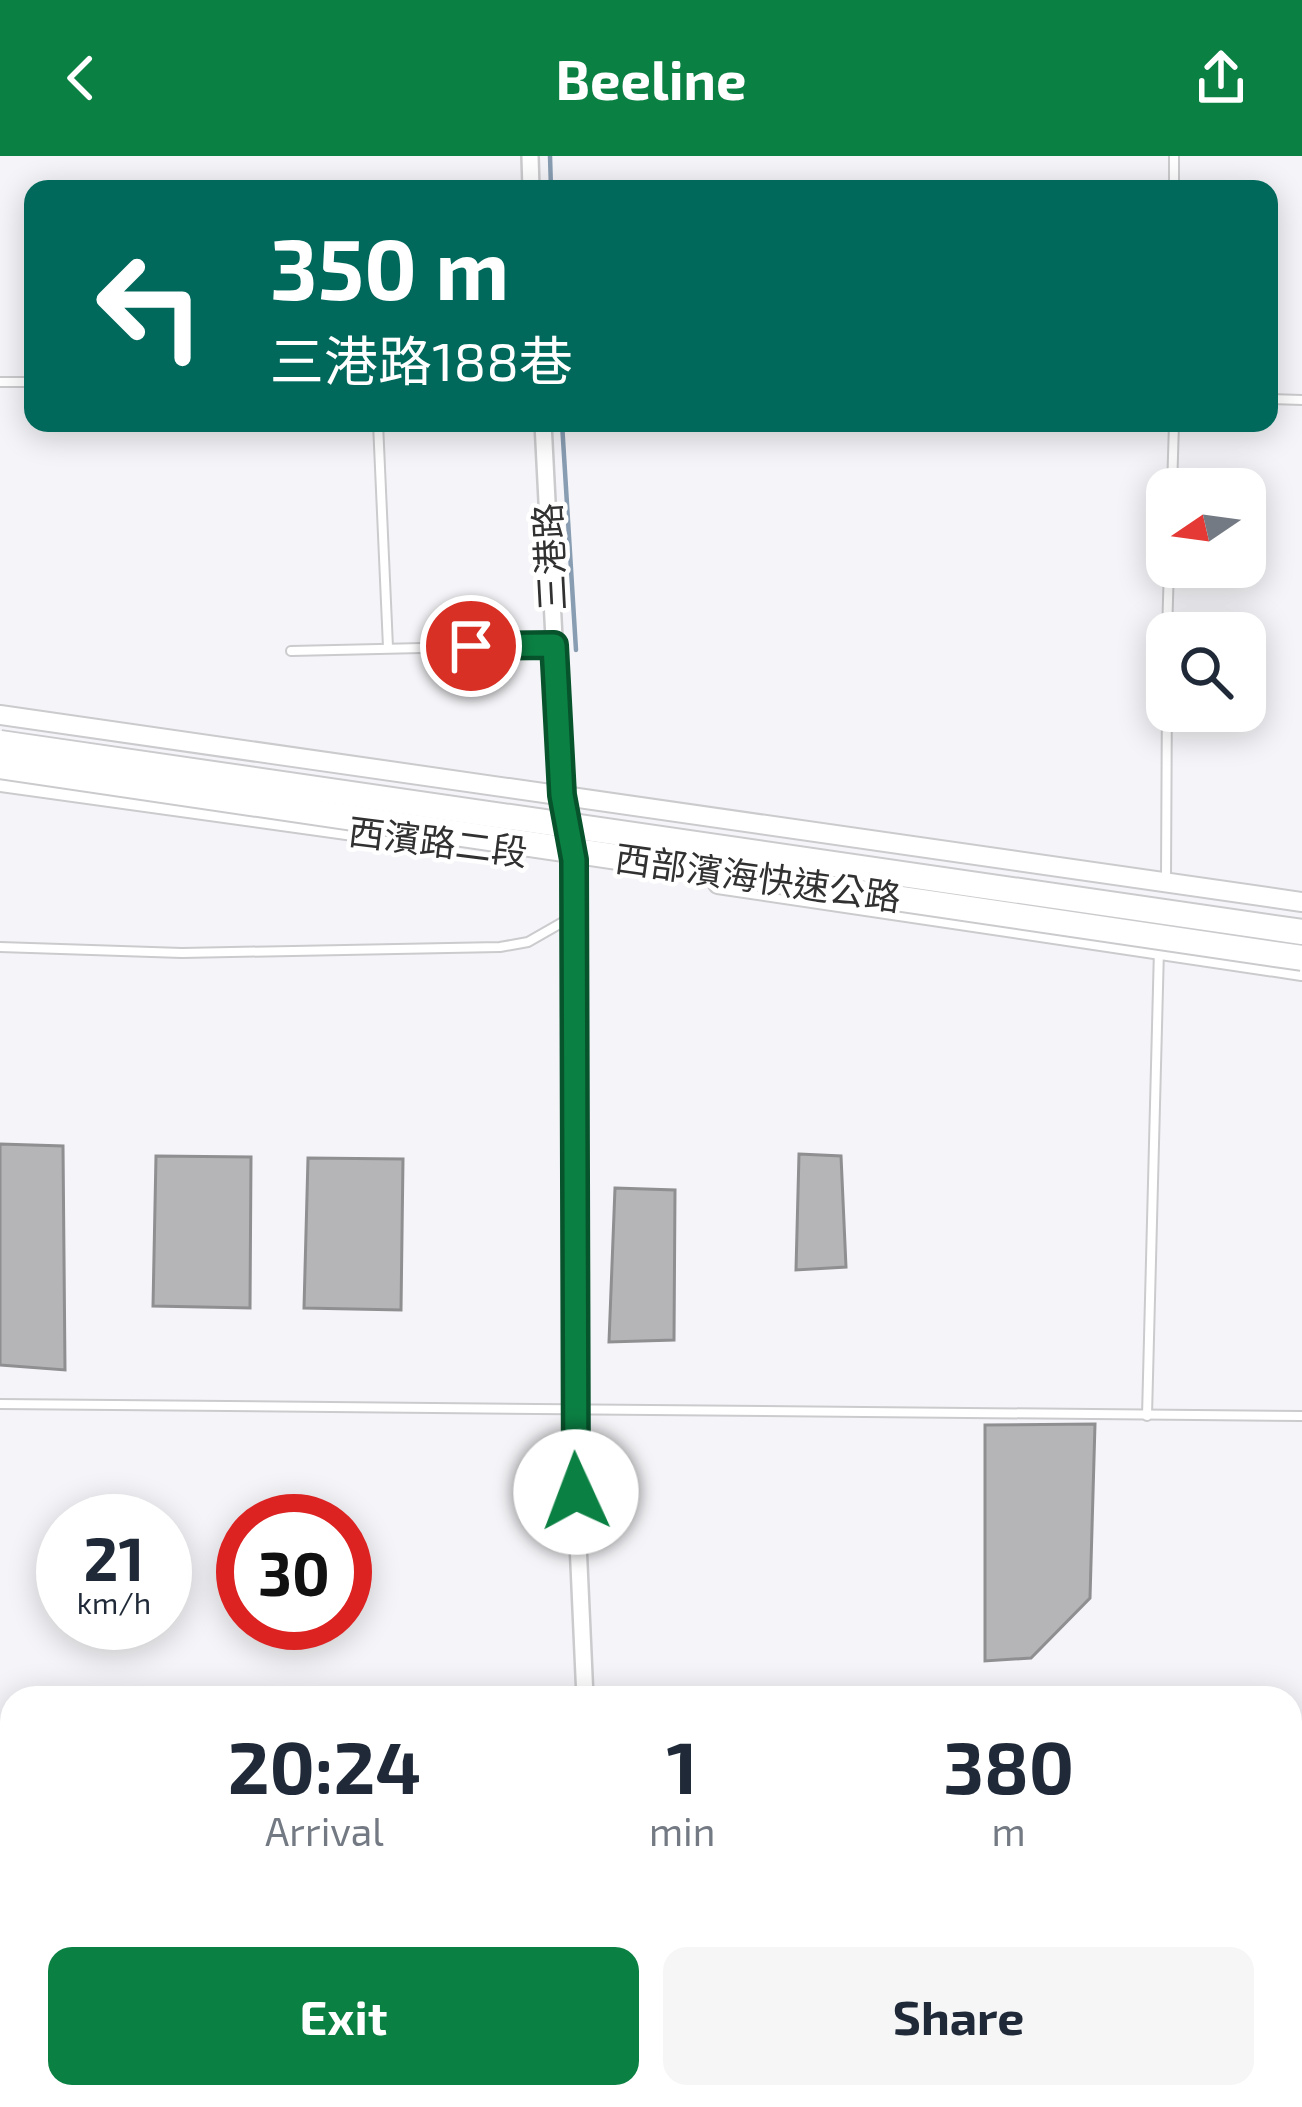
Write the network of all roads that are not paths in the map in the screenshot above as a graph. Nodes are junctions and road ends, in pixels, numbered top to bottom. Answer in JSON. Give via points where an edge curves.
{"nodes":[{"id":1,"x":378,"y":432,"type":"edge"},
{"id":2,"x":543,"y":432,"type":"edge"},
{"id":3,"x":1174,"y":432,"type":"edge"},
{"id":4,"x":1173,"y":468,"type":"edge"},
{"id":5,"x":554,"y":645,"type":"junction"},
{"id":6,"x":388,"y":646,"type":"junction"},
{"id":7,"x":292,"y":650,"type":"dead end"},
{"id":8,"x":0,"y":715,"type":"edge"},
{"id":9,"x":1167,"y":732,"type":"edge"},
{"id":10,"x":0,"y":743,"type":"edge"},
{"id":11,"x":0,"y":766,"type":"edge"},
{"id":12,"x":0,"y":782,"type":"edge"},
{"id":13,"x":562,"y":795,"type":"junction"},
{"id":14,"x":574,"y":860,"type":"junction"},
{"id":15,"x":1166,"y":880,"type":"junction"},
{"id":16,"x":1302,"y":902,"type":"edge"},
{"id":17,"x":570,"y":918,"type":"junction"},
{"id":18,"x":1302,"y":932,"type":"edge"},
{"id":19,"x":0,"y":947,"type":"edge"},
{"id":20,"x":1159,"y":950,"type":"junction"},
{"id":21,"x":1302,"y":958,"type":"edge"},
{"id":22,"x":1302,"y":971,"type":"edge"},
{"id":23,"x":0,"y":1404,"type":"edge"},
{"id":24,"x":572,"y":1409,"type":"junction"},
{"id":25,"x":1147,"y":1416,"type":"junction"},
{"id":26,"x":1302,"y":1416,"type":"edge"},
{"id":27,"x":584,"y":1686,"type":"edge"}],
"edges":[{"from":1,"to":6,"type":"lane"},
{"from":2,"to":5,"type":"street","name":"三港路"},
{"from":3,"to":4,"type":"lane"},
{"from":5,"to":6,"type":"lane"},
{"from":5,"to":13,"type":"street","name":"三港路"},
{"from":6,"to":7,"type":"lane"},
{"from":8,"to":13,"type":"street","name":"西濱路二段"},
{"from":9,"to":15,"type":"lane"},
{"from":10,"to":18,"type":"highway","name":"西部濱海快速公路","bridge":true},
{"from":11,"to":21,"type":"highway","name":"西部濱海快速公路","bridge":true},
{"from":12,"to":14,"type":"street","name":"西濱路二段"},
{"from":13,"to":14,"type":"street","name":"三港路"},
{"from":13,"to":15,"type":"street","name":"西濱路二段"},
{"from":14,"to":17,"type":"street","name":"三港路"},
{"from":14,"to":20,"type":"street","name":"西濱路二段"},
{"from":15,"to":16,"type":"street","name":"西濱路二段"},
{"from":15,"to":20,"type":"street"},
{"from":17,"to":19,"type":"lane","via":[[528,942],[500,947]]},
{"from":17,"to":24,"type":"street","name":"三港路"},
{"from":20,"to":22,"type":"street","name":"西濱路二段"},
{"from":20,"to":25,"type":"lane"},
{"from":23,"to":24,"type":"lane"},
{"from":24,"to":25,"type":"lane"},
{"from":24,"to":27,"type":"street","name":"三港路"},
{"from":25,"to":26,"type":"lane"}]}
